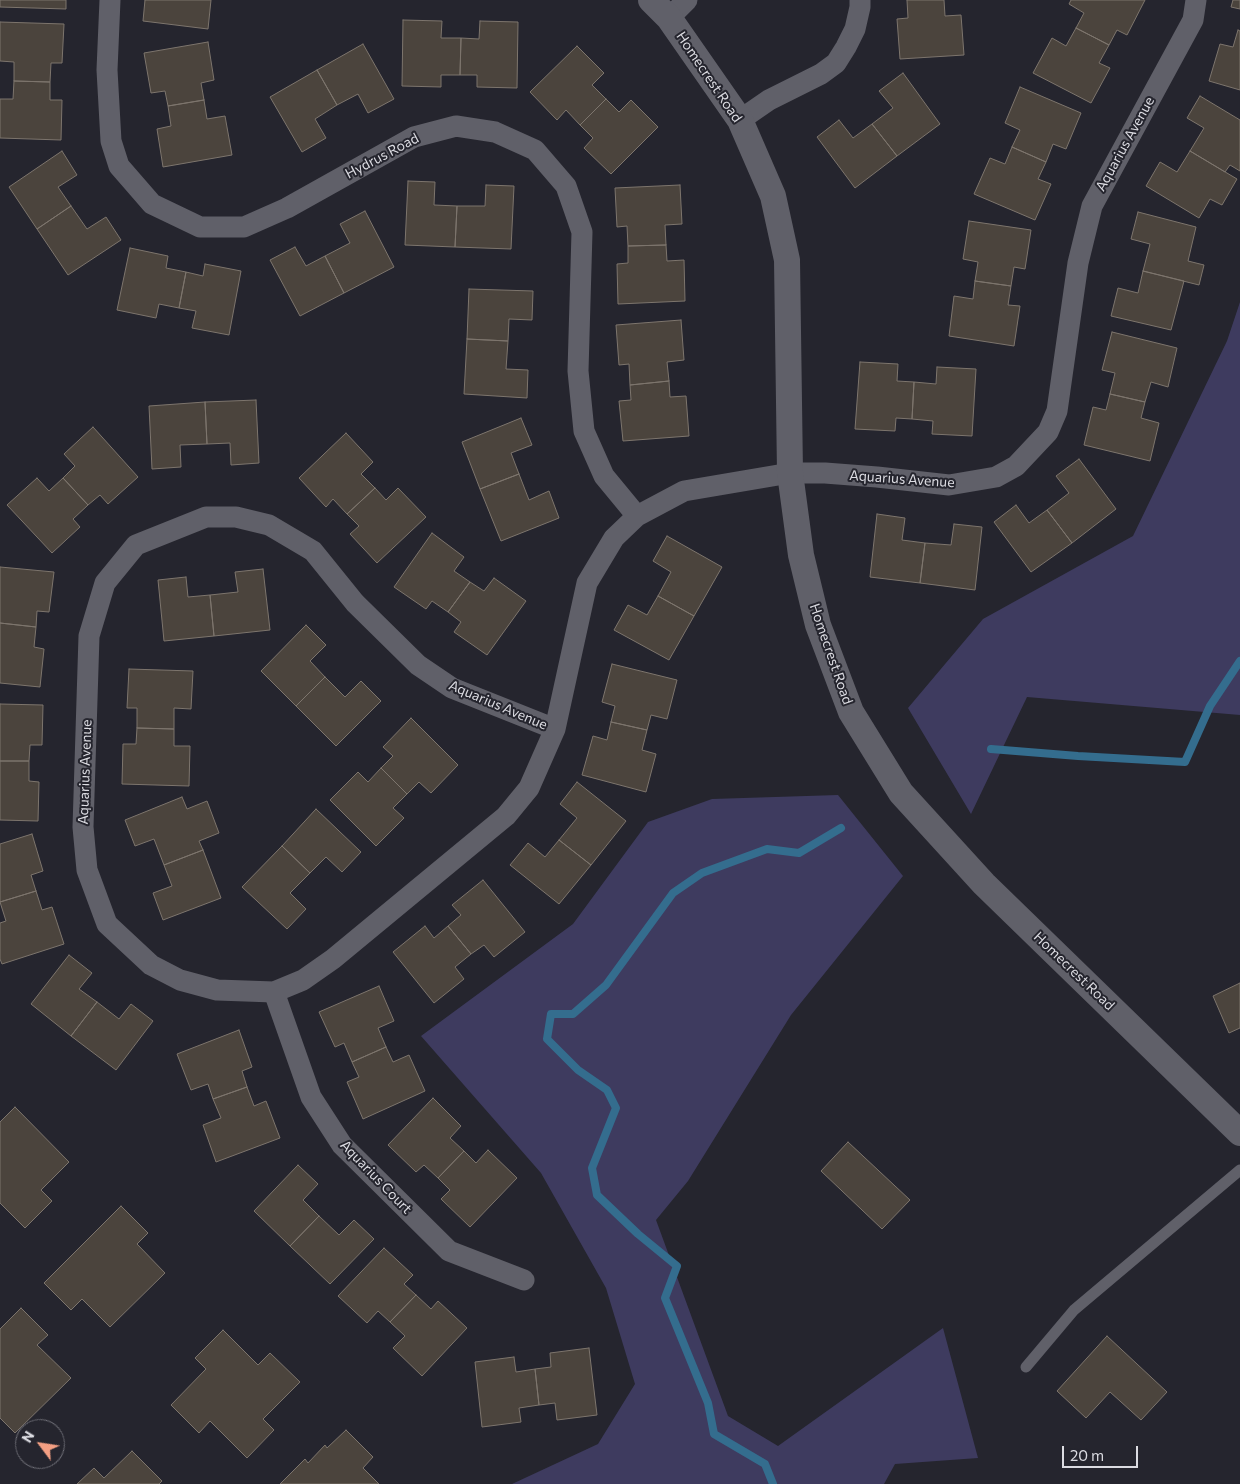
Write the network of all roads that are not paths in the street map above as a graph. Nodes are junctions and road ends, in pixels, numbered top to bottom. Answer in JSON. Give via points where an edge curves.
{"nodes":[{"id":1,"x":110,"y":0,"type":"edge"},
{"id":2,"x":651,"y":0,"type":"edge"},
{"id":3,"x":860,"y":0,"type":"edge"},
{"id":4,"x":1196,"y":0,"type":"edge"},
{"id":5,"x":678,"y":9,"type":"edge"},
{"id":6,"x":740,"y":120,"type":"junction"},
{"id":7,"x":790,"y":473,"type":"junction"},
{"id":8,"x":637,"y":516,"type":"junction"},
{"id":9,"x":554,"y":729,"type":"junction"},
{"id":10,"x":274,"y":992,"type":"junction"},
{"id":11,"x":1240,"y":1133,"type":"edge"},
{"id":12,"x":1240,"y":1170,"type":"edge"},
{"id":13,"x":524,"y":1280,"type":"dead end"},
{"id":14,"x":1026,"y":1367,"type":"dead end"}],
"edges":[{"from":1,"to":8,"type":"street","name":"Hydrus Road","via":[[107,70],[112,141],[119,166],[152,204],[200,227],[244,226],[287,208],[414,136],[456,126],[495,132],[535,150],[566,186],[582,232],[578,371],[584,431],[604,476]]},
{"from":2,"to":5,"type":"street","name":"Homecrest Road"},
{"from":3,"to":6,"type":"street","via":[[855,29],[836,63]]},
{"from":4,"to":7,"type":"street","name":"Aquarius Avenue","via":[[1193,20],[1092,206],[1078,263],[1056,410],[1048,432],[1016,466],[996,477],[949,485],[877,477]]},
{"from":5,"to":6,"type":"street","name":"Homecrest Road"},
{"from":6,"to":7,"type":"street","name":"Homecrest Road","via":[[773,196],[787,260]]},
{"from":7,"to":8,"type":"street","name":"Aquarius Avenue","via":[[684,491]]},
{"from":7,"to":11,"type":"street","name":"Homecrest Road","via":[[801,555],[818,625],[851,712],[901,793],[984,884]]},
{"from":8,"to":9,"type":"street","name":"Aquarius Avenue","via":[[614,538],[587,583]]},
{"from":9,"to":10,"type":"street","name":"Aquarius Avenue","via":[[529,788],[506,816],[333,959],[303,980]]},
{"from":9,"to":10,"type":"street","name":"Aquarius Avenue","via":[[452,688],[418,665],[355,603],[312,551],[269,525],[236,517],[206,517],[136,545],[106,583],[89,636],[82,827],[86,870],[107,924],[151,965],[180,980],[217,990]]},
{"from":10,"to":13,"type":"street","name":"Aquarius Court","via":[[311,1097],[342,1145],[449,1251]]},
{"from":12,"to":14,"type":"lane","via":[[1074,1310]]}]}
